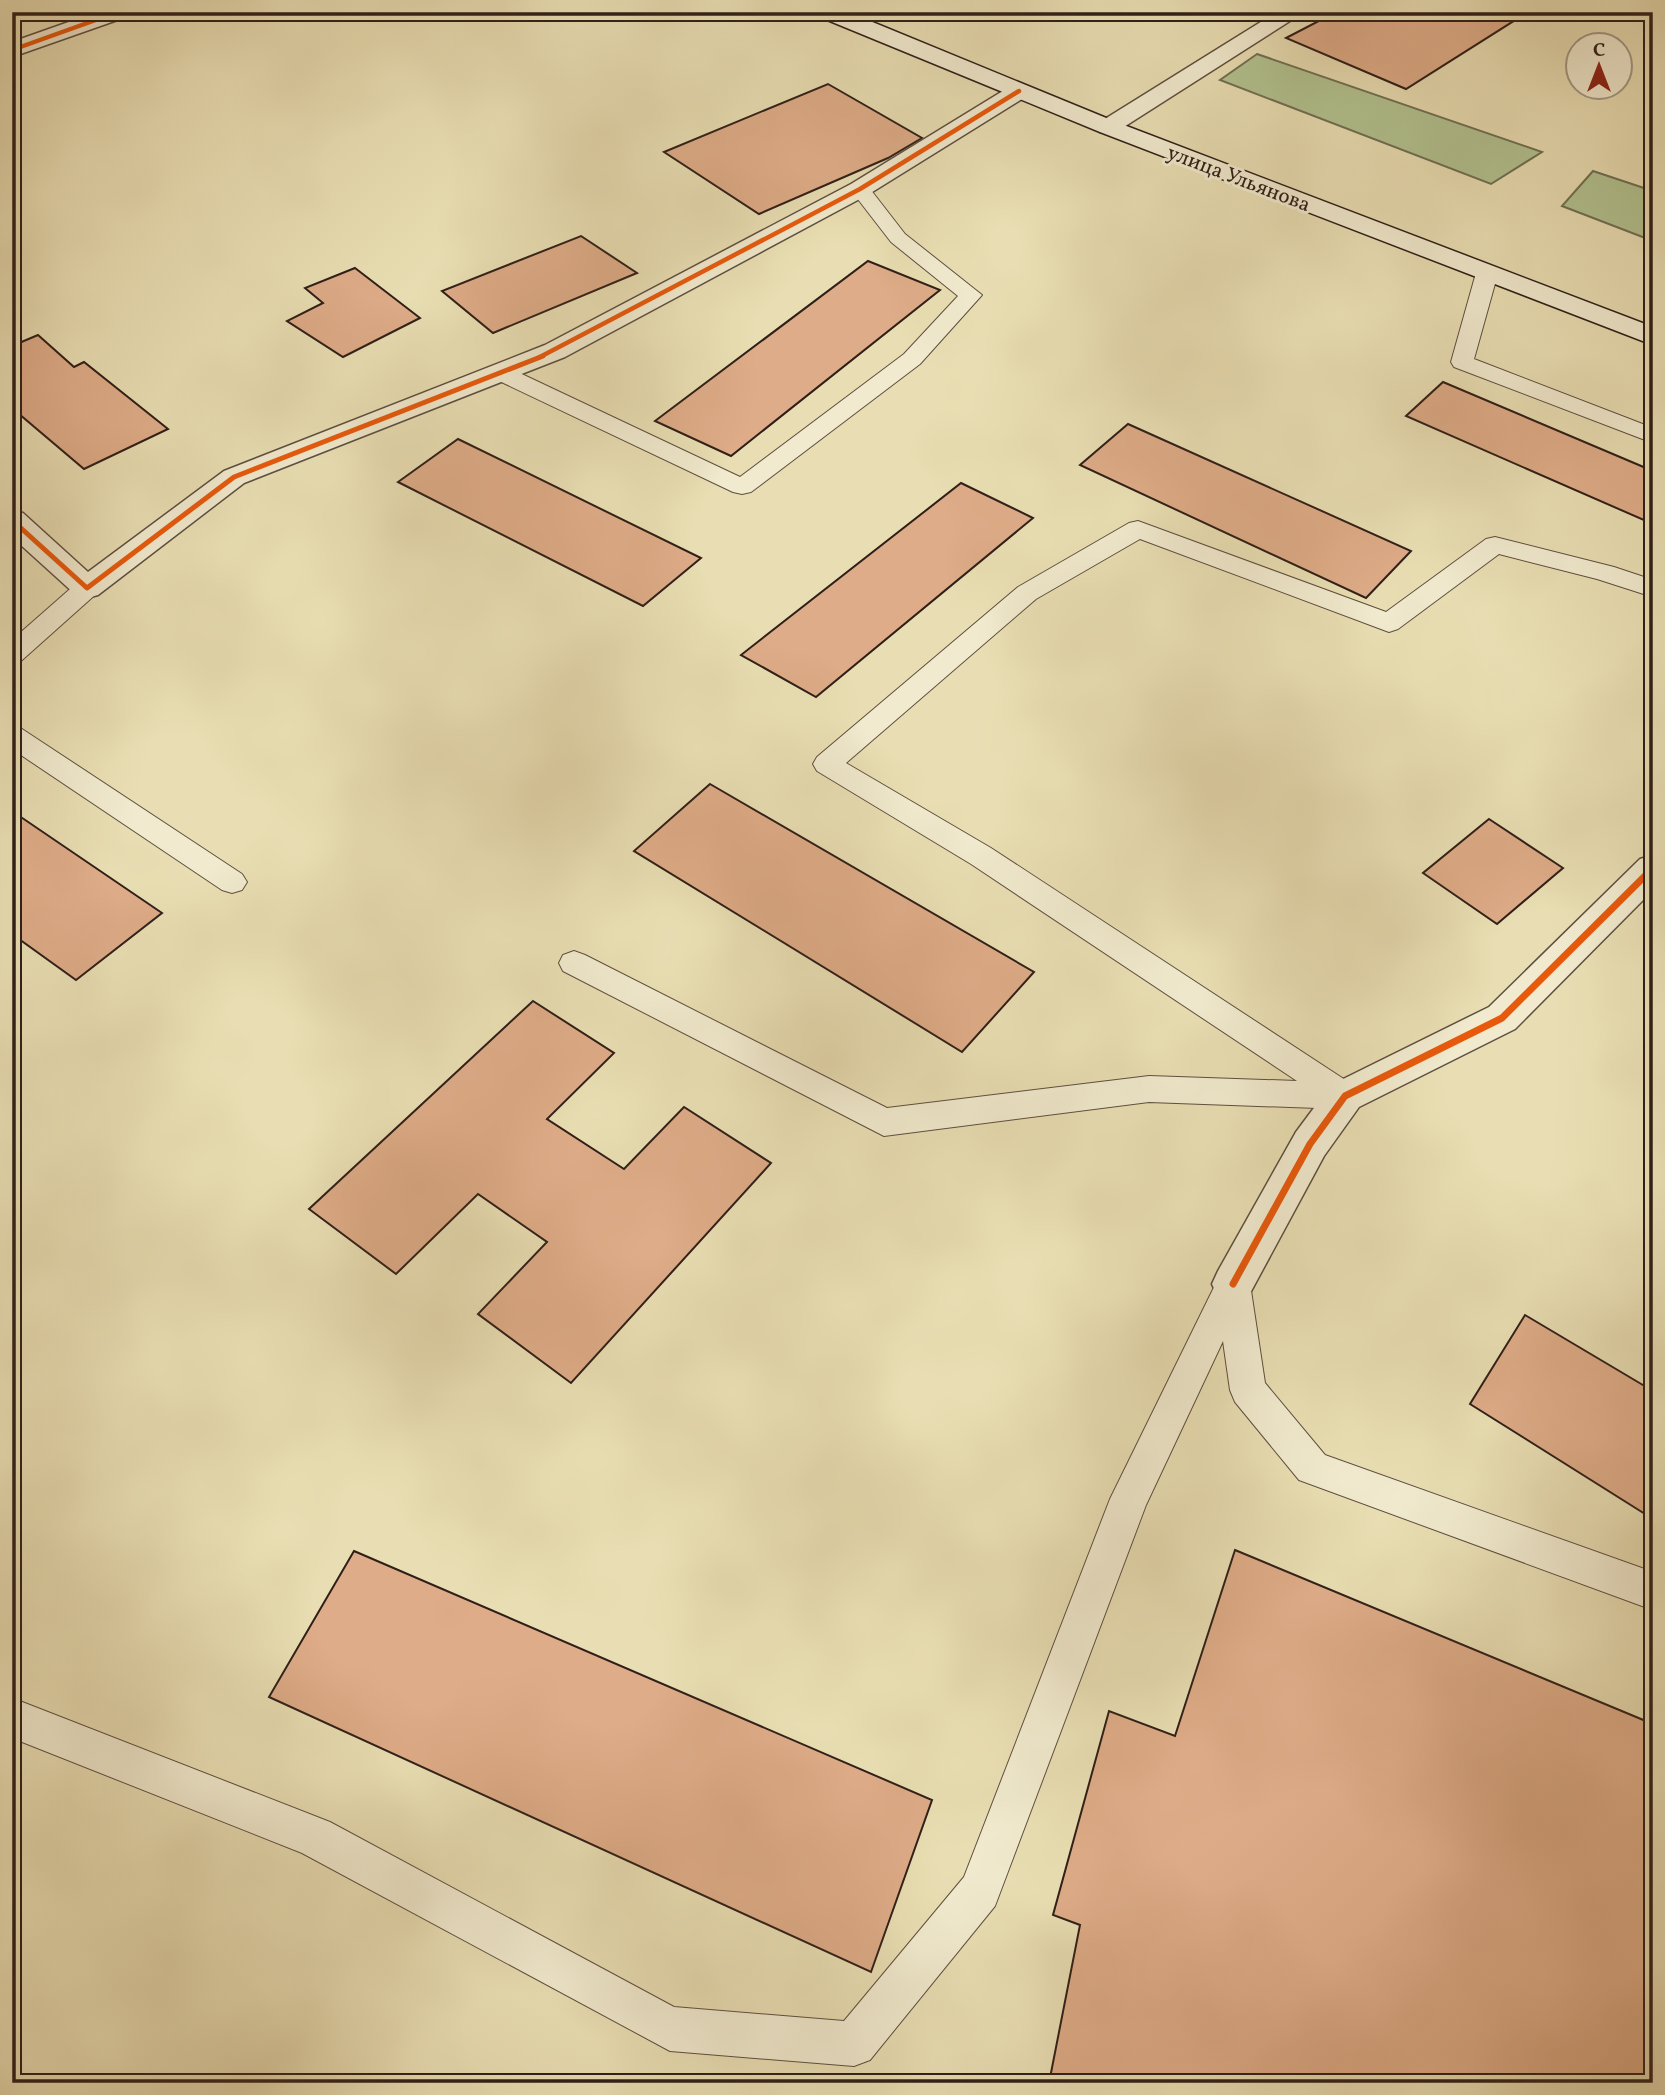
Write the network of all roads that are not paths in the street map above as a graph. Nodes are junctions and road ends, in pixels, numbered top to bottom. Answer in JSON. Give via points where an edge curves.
{"nodes":[{"id":1,"x":118,"y":12,"type":"edge"},
{"id":2,"x":828,"y":12,"type":"edge"},
{"id":3,"x":1293,"y":12,"type":"edge"},
{"id":4,"x":12,"y":50,"type":"edge"},
{"id":5,"x":1019,"y":91,"type":"junction"},
{"id":6,"x":1108,"y":127,"type":"junction"},
{"id":7,"x":860,"y":189,"type":"junction"},
{"id":8,"x":1488,"y":273,"type":"junction"},
{"id":9,"x":1653,"y":337,"type":"edge"},
{"id":10,"x":501,"y":373,"type":"junction"},
{"id":11,"x":1653,"y":436,"type":"edge"},
{"id":12,"x":12,"y":520,"type":"edge"},
{"id":13,"x":87,"y":588,"type":"junction"},
{"id":14,"x":1653,"y":589,"type":"edge"},
{"id":15,"x":12,"y":655,"type":"edge"},
{"id":16,"x":12,"y":736,"type":"edge"},
{"id":17,"x":1653,"y":868,"type":"edge"},
{"id":18,"x":232,"y":882,"type":"dead end"},
{"id":19,"x":574,"y":963,"type":"dead end"},
{"id":20,"x":1345,"y":1096,"type":"junction"},
{"id":21,"x":1233,"y":1284,"type":"junction"},
{"id":22,"x":1653,"y":1591,"type":"edge"},
{"id":23,"x":12,"y":1717,"type":"edge"}],
"edges":[{"from":1,"to":4,"type":"street"},
{"from":2,"to":5,"type":"street","name":"улица Ульянова"},
{"from":3,"to":6,"type":"street"},
{"from":5,"to":6,"type":"street","name":"улица Ульянова"},
{"from":5,"to":7,"type":"street"},
{"from":6,"to":8,"type":"street","name":"улица Ульянова"},
{"from":7,"to":10,"type":"street","via":[[555,351]]},
{"from":7,"to":10,"type":"lane","via":[[898,238],[971,295],[912,359],[742,487]]},
{"from":8,"to":9,"type":"street","name":"улица Ульянова"},
{"from":8,"to":11,"type":"lane","via":[[1462,362]]},
{"from":10,"to":13,"type":"street","via":[[234,477]]},
{"from":12,"to":13,"type":"street"},
{"from":13,"to":15,"type":"lane"},
{"from":14,"to":20,"type":"lane","via":[[1495,545],[1389,623],[1138,529],[1027,593],[827,764],[981,856]]},
{"from":16,"to":18,"type":"lane"},
{"from":17,"to":20,"type":"street","via":[[1502,1018]]},
{"from":19,"to":20,"type":"lane","via":[[884,1122],[1149,1089]]},
{"from":20,"to":21,"type":"street","via":[[1310,1144]]},
{"from":21,"to":22,"type":"lane","via":[[1248,1390],[1312,1468]]},
{"from":21,"to":23,"type":"lane","via":[[1129,1499],[979,1891],[854,2044],[670,2029],[315,1837]]}]}
